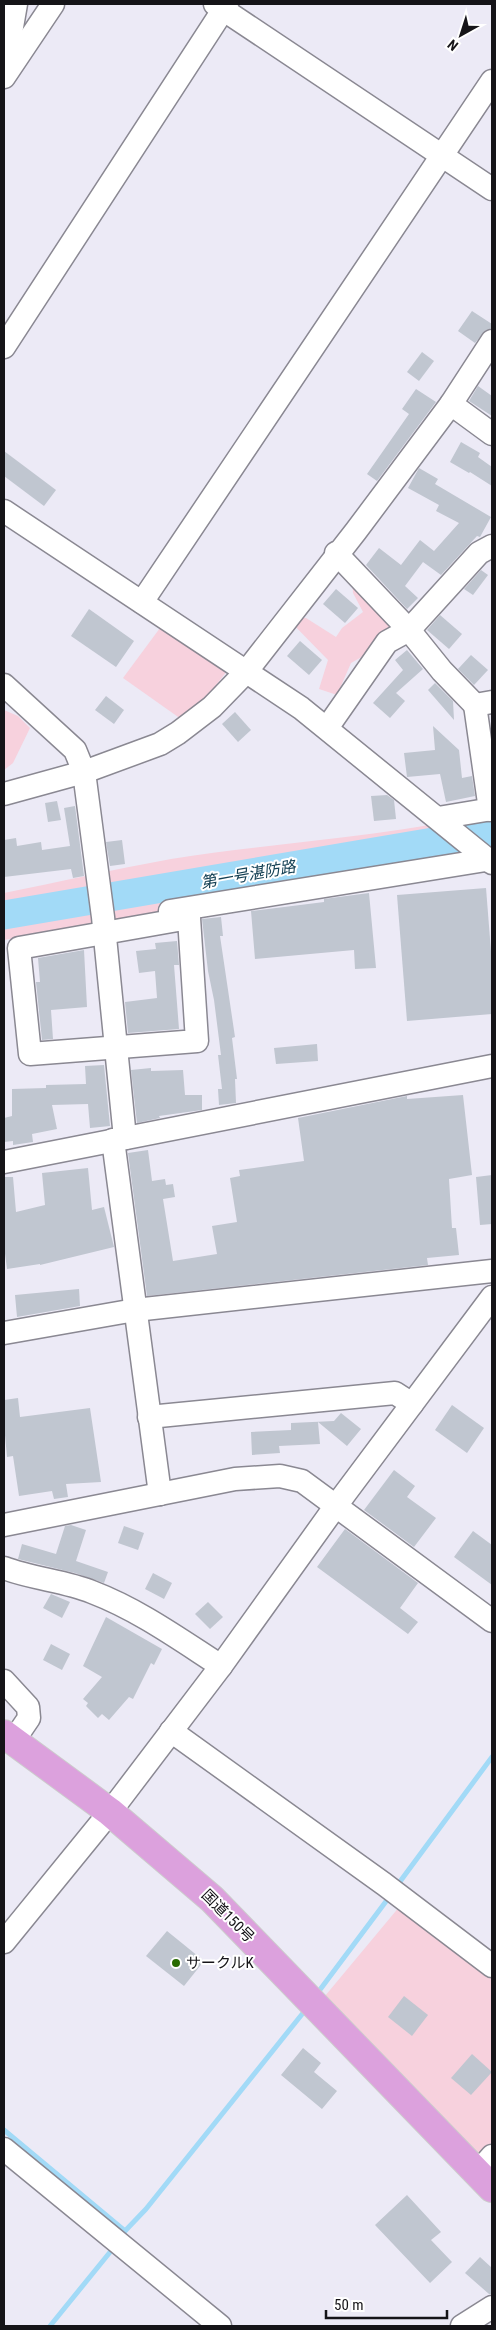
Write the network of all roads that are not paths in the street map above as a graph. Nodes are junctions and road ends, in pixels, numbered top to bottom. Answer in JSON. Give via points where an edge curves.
{"nodes":[{"id":1,"x":16,"y":4,"type":"edge"},
{"id":2,"x":53,"y":4,"type":"edge"},
{"id":3,"x":222,"y":5,"type":"edge"},
{"id":4,"x":4,"y":71,"type":"edge"},
{"id":5,"x":4,"y":77,"type":"edge"},
{"id":6,"x":492,"y":81,"type":"edge"},
{"id":7,"x":442,"y":154,"type":"junction"},
{"id":8,"x":492,"y":189,"type":"edge"},
{"id":9,"x":492,"y":341,"type":"edge"},
{"id":10,"x":4,"y":347,"type":"edge"},
{"id":11,"x":450,"y":404,"type":"junction"},
{"id":12,"x":492,"y":434,"type":"edge"},
{"id":13,"x":4,"y":511,"type":"edge"},
{"id":14,"x":492,"y":546,"type":"edge"},
{"id":15,"x":336,"y":553,"type":"junction"},
{"id":16,"x":142,"y":602,"type":"junction"},
{"id":17,"x":409,"y":630,"type":"junction"},
{"id":18,"x":246,"y":672,"type":"junction"},
{"id":19,"x":4,"y":685,"type":"edge"},
{"id":20,"x":484,"y":703,"type":"edge"},
{"id":21,"x":327,"y":728,"type":"junction"},
{"id":22,"x":84,"y":772,"type":"junction"},
{"id":23,"x":4,"y":793,"type":"edge"},
{"id":24,"x":491,"y":809,"type":"edge"},
{"id":25,"x":442,"y":821,"type":"junction"},
{"id":26,"x":488,"y":859,"type":"edge"},
{"id":27,"x":103,"y":924,"type":"junction"},
{"id":28,"x":4,"y":940,"type":"edge"},
{"id":29,"x":116,"y":1049,"type":"junction"},
{"id":30,"x":492,"y":1066,"type":"edge"},
{"id":31,"x":119,"y":1139,"type":"junction"},
{"id":32,"x":4,"y":1162,"type":"edge"},
{"id":33,"x":492,"y":1271,"type":"edge"},
{"id":34,"x":492,"y":1297,"type":"edge"},
{"id":35,"x":136,"y":1317,"type":"junction"},
{"id":36,"x":4,"y":1333,"type":"edge"},
{"id":37,"x":412,"y":1404,"type":"junction"},
{"id":38,"x":149,"y":1417,"type":"junction"},
{"id":39,"x":160,"y":1494,"type":"junction"},
{"id":40,"x":335,"y":1507,"type":"junction"},
{"id":41,"x":4,"y":1525,"type":"edge"},
{"id":42,"x":4,"y":1568,"type":"edge"},
{"id":43,"x":492,"y":1621,"type":"edge"},
{"id":44,"x":221,"y":1666,"type":"junction"},
{"id":45,"x":4,"y":1681,"type":"edge"},
{"id":46,"x":171,"y":1730,"type":"junction"},
{"id":47,"x":9,"y":1737,"type":"edge"},
{"id":48,"x":110,"y":1812,"type":"junction"},
{"id":49,"x":4,"y":1942,"type":"edge"},
{"id":50,"x":492,"y":1966,"type":"edge"},
{"id":51,"x":4,"y":2148,"type":"edge"},
{"id":52,"x":487,"y":2172,"type":"edge"},
{"id":53,"x":492,"y":2307,"type":"edge"},
{"id":54,"x":220,"y":2326,"type":"edge"},
{"id":55,"x":462,"y":2326,"type":"edge"}],
"edges":[{"from":1,"to":4,"type":"street"},
{"from":2,"to":5,"type":"street"},
{"from":3,"to":7,"type":"street"},
{"from":3,"to":10,"type":"street"},
{"from":6,"to":7,"type":"street"},
{"from":7,"to":8,"type":"street"},
{"from":7,"to":16,"type":"street"},
{"from":9,"to":11,"type":"street"},
{"from":11,"to":12,"type":"street"},
{"from":11,"to":15,"type":"street","via":[[356,531]]},
{"from":13,"to":16,"type":"street"},
{"from":14,"to":17,"type":"street","via":[[480,553]]},
{"from":15,"to":17,"type":"street"},
{"from":15,"to":18,"type":"street"},
{"from":16,"to":18,"type":"street"},
{"from":17,"to":20,"type":"street","via":[[442,671]]},
{"from":17,"to":21,"type":"street","via":[[387,642]]},
{"from":18,"to":21,"type":"street"},
{"from":18,"to":22,"type":"street","via":[[212,707],[178,733],[160,744]]},
{"from":19,"to":22,"type":"street","via":[[74,750]]},
{"from":20,"to":24,"type":"street"},
{"from":21,"to":25,"type":"street"},
{"from":22,"to":23,"type":"street"},
{"from":22,"to":27,"type":"street"},
{"from":24,"to":25,"type":"street"},
{"from":25,"to":26,"type":"street"},
{"from":26,"to":27,"type":"street"},
{"from":27,"to":28,"type":"street"},
{"from":27,"to":29,"type":"street"},
{"from":27,"to":29,"type":"street","via":[[19,948],[30,1054]]},
{"from":27,"to":29,"type":"street","via":[[189,918],[197,1042]]},
{"from":29,"to":31,"type":"street"},
{"from":30,"to":31,"type":"street"},
{"from":31,"to":32,"type":"street"},
{"from":31,"to":35,"type":"street"},
{"from":33,"to":35,"type":"street"},
{"from":34,"to":37,"type":"street"},
{"from":35,"to":36,"type":"street"},
{"from":35,"to":38,"type":"street"},
{"from":37,"to":38,"type":"street","via":[[395,1393]]},
{"from":37,"to":40,"type":"street"},
{"from":38,"to":39,"type":"street"},
{"from":39,"to":40,"type":"street","via":[[235,1479],[280,1476],[302,1481]]},
{"from":39,"to":41,"type":"street"},
{"from":40,"to":43,"type":"street"},
{"from":40,"to":44,"type":"street"},
{"from":42,"to":44,"type":"street","via":[[26,1577],[91,1591],[145,1616]]},
{"from":44,"to":46,"type":"street"},
{"from":45,"to":47,"type":"street","via":[[28,1707],[29,1718]]},
{"from":46,"to":48,"type":"street"},
{"from":46,"to":50,"type":"street"},
{"from":47,"to":48,"type":"highway","name":"国道150号"},
{"from":48,"to":49,"type":"street"},
{"from":48,"to":52,"type":"highway","name":"国道150号","via":[[212,1898]]},
{"from":51,"to":54,"type":"street"},
{"from":53,"to":55,"type":"street"}]}
